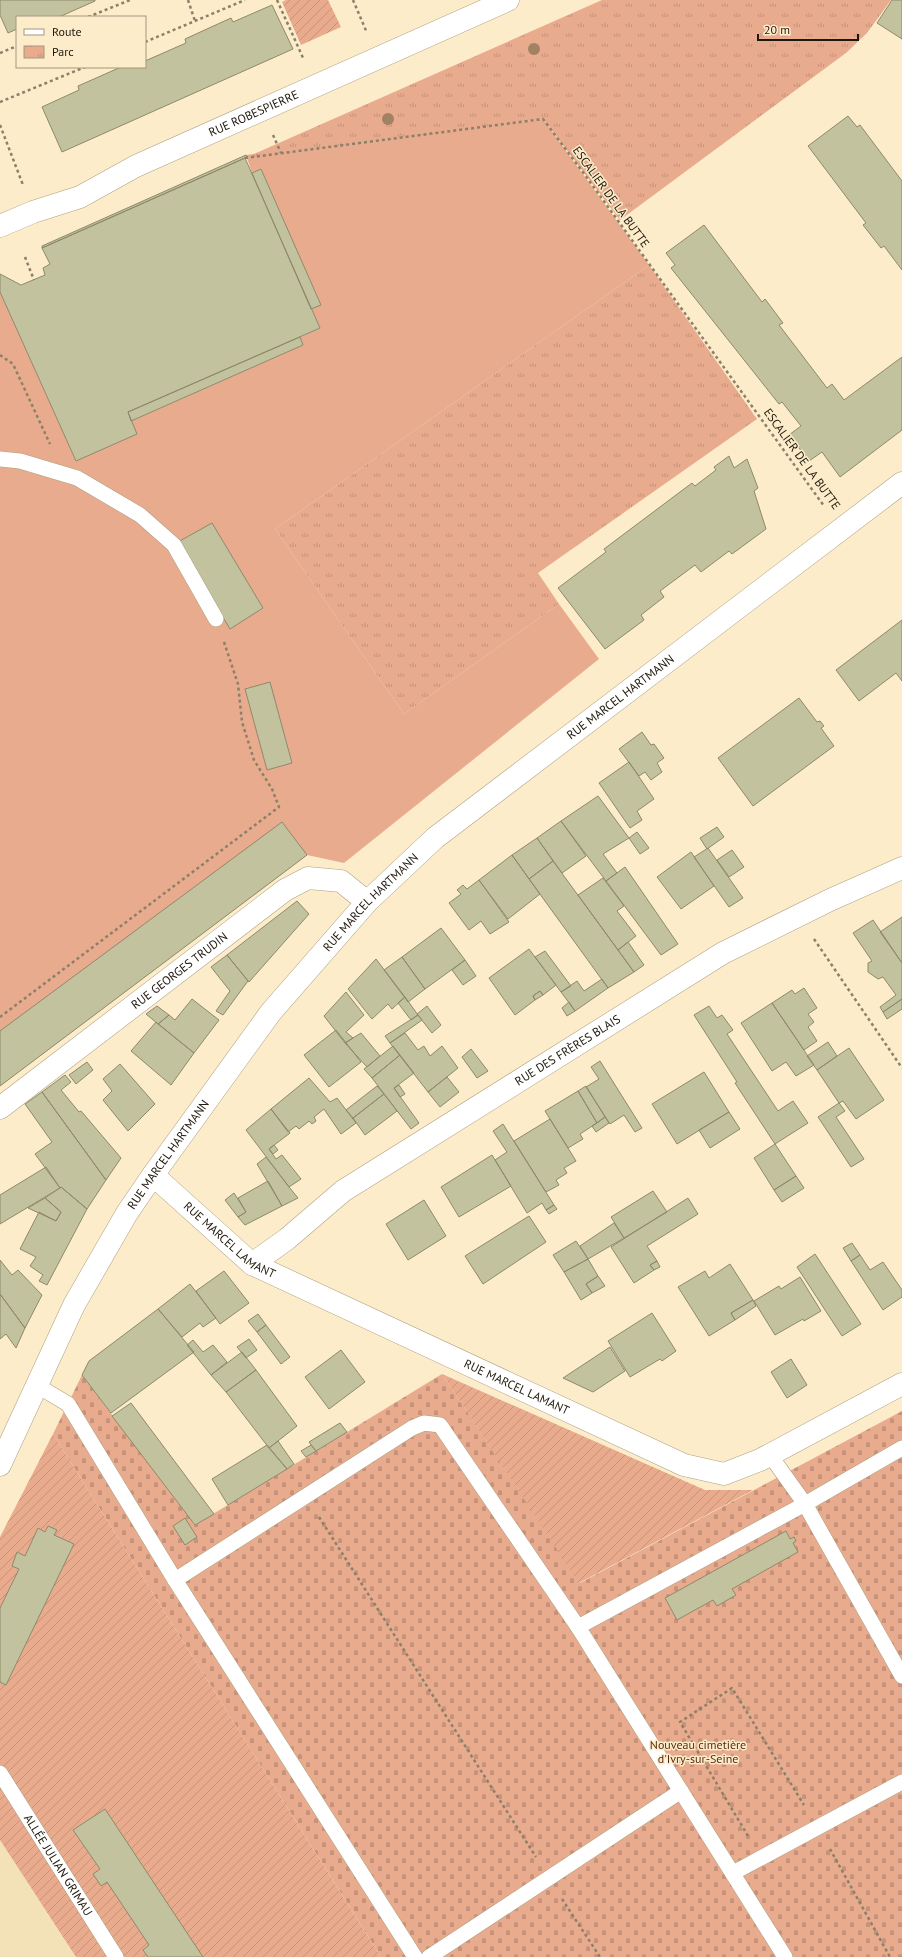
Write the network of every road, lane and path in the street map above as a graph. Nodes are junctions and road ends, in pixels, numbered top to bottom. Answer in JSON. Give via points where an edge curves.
{"nodes":[{"id":1,"x":130,"y":0,"type":"edge"},
{"id":2,"x":188,"y":0,"type":"edge"},
{"id":3,"x":246,"y":0,"type":"edge"},
{"id":4,"x":277,"y":0,"type":"edge"},
{"id":5,"x":353,"y":0,"type":"edge"},
{"id":6,"x":508,"y":0,"type":"edge"},
{"id":7,"x":90,"y":16,"type":"edge"},
{"id":8,"x":195,"y":21,"type":"junction"},
{"id":9,"x":146,"y":42,"type":"edge"},
{"id":10,"x":16,"y":46,"type":"edge"},
{"id":11,"x":0,"y":53,"type":"edge"},
{"id":12,"x":377,"y":57,"type":"junction"},
{"id":13,"x":83,"y":68,"type":"edge"},
{"id":14,"x":316,"y":86,"type":"junction"},
{"id":15,"x":0,"y":102,"type":"edge"},
{"id":16,"x":0,"y":125,"type":"edge"},
{"id":17,"x":245,"y":158,"type":"dead end"},
{"id":18,"x":33,"y":212,"type":"junction"},
{"id":19,"x":0,"y":226,"type":"edge"},
{"id":20,"x":25,"y":257,"type":"dead end"},
{"id":21,"x":34,"y":280,"type":"dead end"},
{"id":22,"x":0,"y":355,"type":"edge"},
{"id":23,"x":53,"y":449,"type":"dead end"},
{"id":24,"x":0,"y":459,"type":"edge"},
{"id":25,"x":902,"y":483,"type":"edge"},
{"id":26,"x":842,"y":528,"type":"junction"},
{"id":27,"x":216,"y":619,"type":"joint"},
{"id":28,"x":902,"y":868,"type":"edge"},
{"id":29,"x":367,"y":902,"type":"junction"},
{"id":30,"x":798,"y":916,"type":"junction"},
{"id":31,"x":0,"y":1017,"type":"edge"},
{"id":32,"x":902,"y":1068,"type":"edge"},
{"id":33,"x":0,"y":1108,"type":"edge"},
{"id":34,"x":153,"y":1175,"type":"junction"},
{"id":35,"x":252,"y":1264,"type":"junction"},
{"id":36,"x":902,"y":1384,"type":"edge"},
{"id":37,"x":36,"y":1385,"type":"junction"},
{"id":38,"x":902,"y":1448,"type":"edge"},
{"id":39,"x":770,"y":1455,"type":"junction"},
{"id":40,"x":0,"y":1465,"type":"edge"},
{"id":41,"x":306,"y":1497,"type":"junction"},
{"id":42,"x":805,"y":1504,"type":"junction"},
{"id":43,"x":175,"y":1580,"type":"junction"},
{"id":44,"x":578,"y":1627,"type":"junction"},
{"id":45,"x":902,"y":1676,"type":"edge"},
{"id":46,"x":0,"y":1773,"type":"edge"},
{"id":47,"x":902,"y":1782,"type":"edge"},
{"id":48,"x":681,"y":1791,"type":"junction"},
{"id":49,"x":818,"y":1828,"type":"junction"},
{"id":50,"x":761,"y":1858,"type":"junction"},
{"id":51,"x":733,"y":1873,"type":"junction"},
{"id":52,"x":550,"y":1879,"type":"junction"},
{"id":53,"x":116,"y":1957,"type":"edge"},
{"id":54,"x":415,"y":1957,"type":"edge"},
{"id":55,"x":429,"y":1957,"type":"edge"},
{"id":56,"x":600,"y":1957,"type":"edge"},
{"id":57,"x":785,"y":1957,"type":"edge"},
{"id":58,"x":890,"y":1957,"type":"edge"}],
"edges":[{"from":1,"to":7,"type":"path"},
{"from":2,"to":8,"type":"path"},
{"from":3,"to":8,"type":"path"},
{"from":4,"to":14,"type":"path"},
{"from":5,"to":12,"type":"path"},
{"from":6,"to":12,"type":"street","name":"RUE ROBESPIERRE"},
{"from":8,"to":9,"type":"path"},
{"from":10,"to":11,"type":"path"},
{"from":12,"to":14,"type":"street","name":"RUE ROBESPIERRE"},
{"from":13,"to":15,"type":"path"},
{"from":14,"to":18,"type":"street","name":"RUE ROBESPIERRE","via":[[136,166],[80,197]]},
{"from":16,"to":18,"type":"path"},
{"from":17,"to":26,"type":"path","name":"ESCALIER DE LA BUTTE","via":[[543,119]]},
{"from":18,"to":19,"type":"street","name":"RUE ROBESPIERRE"},
{"from":20,"to":21,"type":"path"},
{"from":22,"to":23,"type":"path","via":[[13,364]]},
{"from":24,"to":27,"type":"lane","via":[[77,478],[140,515],[174,545]]},
{"from":25,"to":26,"type":"street","name":"RUE MARCEL HARTMANN"},
{"from":26,"to":29,"type":"street","name":"RUE MARCEL HARTMANN","via":[[435,838]]},
{"from":27,"to":31,"type":"path","via":[[238,684],[242,722],[254,760],[272,789],[279,807]]},
{"from":28,"to":30,"type":"street","name":"RUE DES FRÈRES BLAIS"},
{"from":29,"to":33,"type":"street","name":"RUE GEORGES TRUDIN","via":[[341,881],[308,878],[285,890]]},
{"from":29,"to":34,"type":"street","name":"RUE MARCEL HARTMANN","via":[[271,1012]]},
{"from":30,"to":32,"type":"path"},
{"from":30,"to":35,"type":"street","name":"RUE DES FRÈRES BLAIS","via":[[723,954],[390,1161],[343,1191]]},
{"from":34,"to":35,"type":"street","name":"RUE MARCEL LAMANT"},
{"from":34,"to":37,"type":"street","name":"RUE MARCEL HARTMANN","via":[[127,1213],[74,1305]]},
{"from":35,"to":39,"type":"street","name":"RUE MARCEL LAMANT","via":[[684,1464],[724,1474]]},
{"from":36,"to":39,"type":"street","name":"RUE MARCEL LAMANT"},
{"from":37,"to":40,"type":"street","name":"RUE MARCEL HARTMANN"},
{"from":37,"to":43,"type":"lane","via":[[68,1404]]},
{"from":38,"to":42,"type":"lane"},
{"from":39,"to":42,"type":"lane"},
{"from":41,"to":43,"type":"lane"},
{"from":41,"to":44,"type":"lane","via":[[412,1428],[424,1423],[440,1426]]},
{"from":41,"to":52,"type":"path"},
{"from":42,"to":44,"type":"lane"},
{"from":42,"to":45,"type":"lane"},
{"from":43,"to":54,"type":"lane"},
{"from":44,"to":48,"type":"lane"},
{"from":46,"to":53,"type":"lane","name":"ALLÉE JULIAN GRIMAU"},
{"from":47,"to":49,"type":"lane"},
{"from":48,"to":51,"type":"lane"},
{"from":48,"to":52,"type":"lane"},
{"from":49,"to":50,"type":"lane"},
{"from":49,"to":50,"type":"path","via":[[732,1688],[680,1722]]},
{"from":49,"to":58,"type":"path"},
{"from":50,"to":51,"type":"lane"},
{"from":51,"to":57,"type":"lane"},
{"from":52,"to":55,"type":"lane"},
{"from":52,"to":56,"type":"path"}]}
